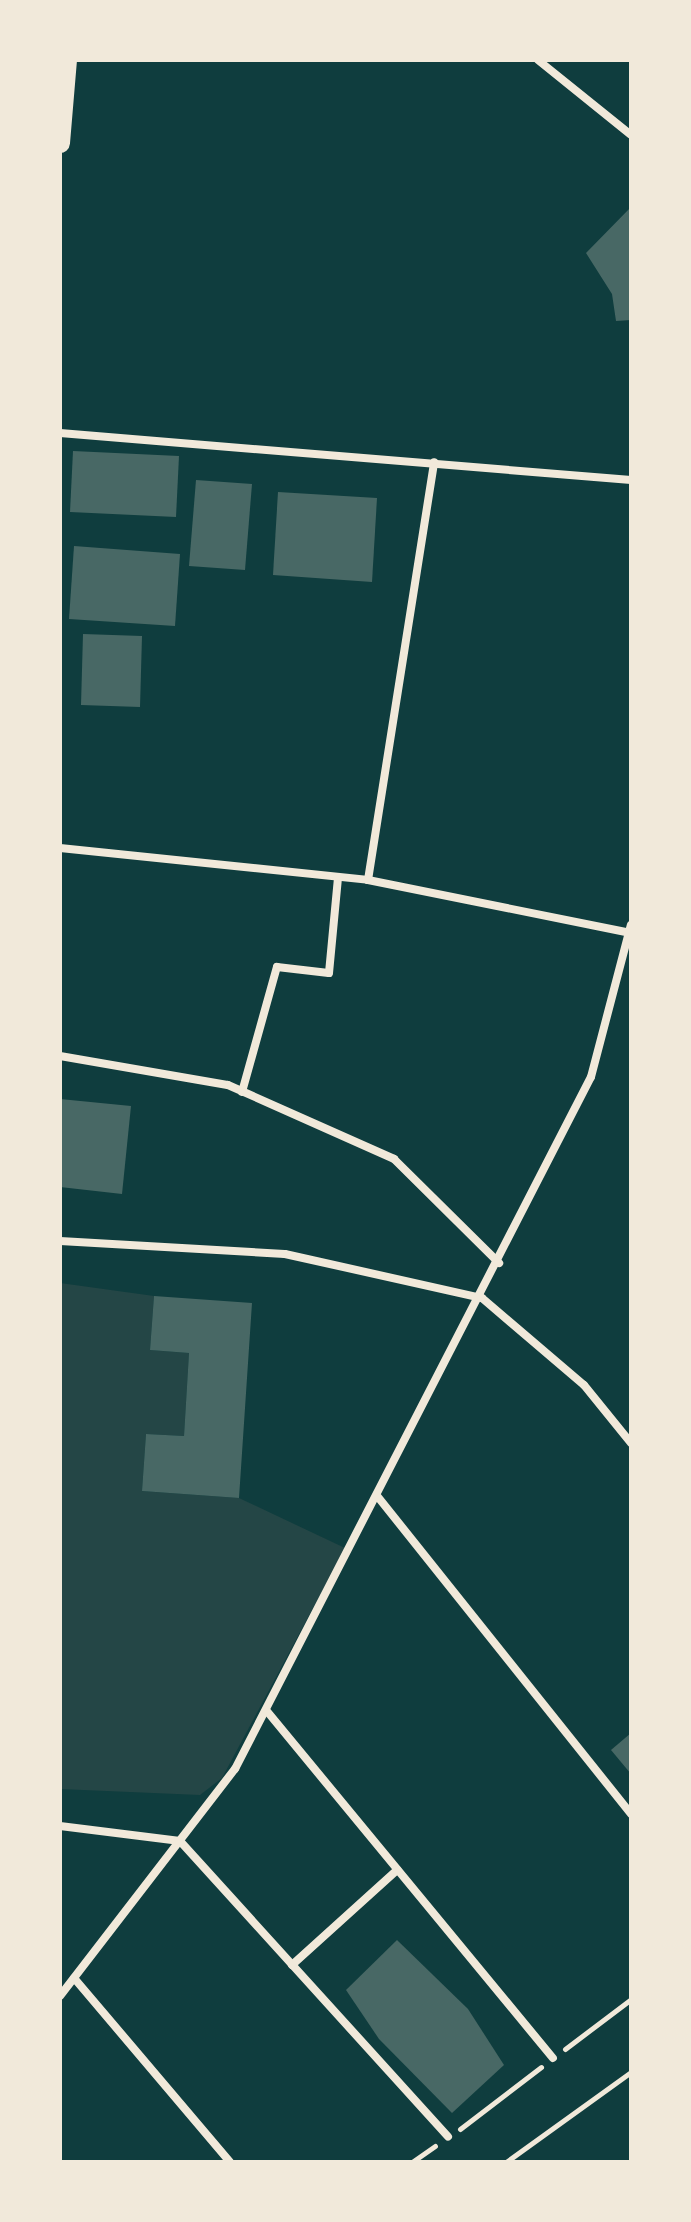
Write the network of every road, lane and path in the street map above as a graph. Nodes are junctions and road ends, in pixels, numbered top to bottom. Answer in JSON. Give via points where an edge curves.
{"nodes":[{"id":1,"x":67,"y":60,"type":"edge"},
{"id":2,"x":538,"y":60,"type":"edge"},
{"id":3,"x":631,"y":135,"type":"edge"},
{"id":4,"x":60,"y":143,"type":"edge"},
{"id":5,"x":60,"y":433,"type":"edge"},
{"id":6,"x":434,"y":462,"type":"junction"},
{"id":7,"x":631,"y":480,"type":"edge"},
{"id":8,"x":60,"y":848,"type":"edge"},
{"id":9,"x":338,"y":877,"type":"junction"},
{"id":10,"x":368,"y":880,"type":"junction"},
{"id":11,"x":628,"y":929,"type":"edge"},
{"id":12,"x":60,"y":1056,"type":"edge"},
{"id":13,"x":242,"y":1092,"type":"junction"},
{"id":14,"x":60,"y":1241,"type":"edge"},
{"id":15,"x":499,"y":1263,"type":"junction"},
{"id":16,"x":482,"y":1298,"type":"junction"},
{"id":17,"x":631,"y":1443,"type":"edge"},
{"id":18,"x":378,"y":1497,"type":"junction"},
{"id":19,"x":266,"y":1710,"type":"junction"},
{"id":20,"x":631,"y":1814,"type":"edge"},
{"id":21,"x":60,"y":1826,"type":"edge"},
{"id":22,"x":180,"y":1841,"type":"junction"},
{"id":23,"x":397,"y":1870,"type":"junction"},
{"id":24,"x":292,"y":1965,"type":"junction"},
{"id":25,"x":74,"y":1978,"type":"junction"},
{"id":26,"x":60,"y":1996,"type":"edge"},
{"id":27,"x":631,"y":1999,"type":"edge"},
{"id":28,"x":553,"y":2058,"type":"junction"},
{"id":29,"x":631,"y":2072,"type":"edge"},
{"id":30,"x":448,"y":2137,"type":"junction"},
{"id":31,"x":230,"y":2162,"type":"edge"},
{"id":32,"x":412,"y":2162,"type":"edge"},
{"id":33,"x":506,"y":2162,"type":"edge"}],
"edges":[{"from":1,"to":4,"type":"main road"},
{"from":2,"to":3,"type":"street"},
{"from":5,"to":6,"type":"street"},
{"from":6,"to":7,"type":"street"},
{"from":6,"to":10,"type":"street"},
{"from":8,"to":9,"type":"street"},
{"from":9,"to":10,"type":"street"},
{"from":9,"to":13,"type":"street","via":[[329,973],[277,967]]},
{"from":10,"to":11,"type":"street"},
{"from":11,"to":15,"type":"street","via":[[591,1077]]},
{"from":12,"to":13,"type":"street"},
{"from":13,"to":15,"type":"street","via":[[394,1159]]},
{"from":14,"to":16,"type":"street","via":[[285,1254]]},
{"from":15,"to":16,"type":"street"},
{"from":16,"to":17,"type":"street","via":[[584,1385]]},
{"from":16,"to":18,"type":"street"},
{"from":18,"to":19,"type":"street"},
{"from":18,"to":20,"type":"street"},
{"from":19,"to":22,"type":"street","via":[[235,1769]]},
{"from":19,"to":23,"type":"street"},
{"from":21,"to":22,"type":"street"},
{"from":22,"to":24,"type":"street"},
{"from":22,"to":25,"type":"street"},
{"from":23,"to":24,"type":"street"},
{"from":23,"to":28,"type":"street"},
{"from":24,"to":30,"type":"street"},
{"from":25,"to":26,"type":"street"},
{"from":25,"to":31,"type":"street"},
{"from":27,"to":28,"type":"path"},
{"from":28,"to":30,"type":"path"},
{"from":29,"to":33,"type":"path"},
{"from":30,"to":32,"type":"path"}]}
